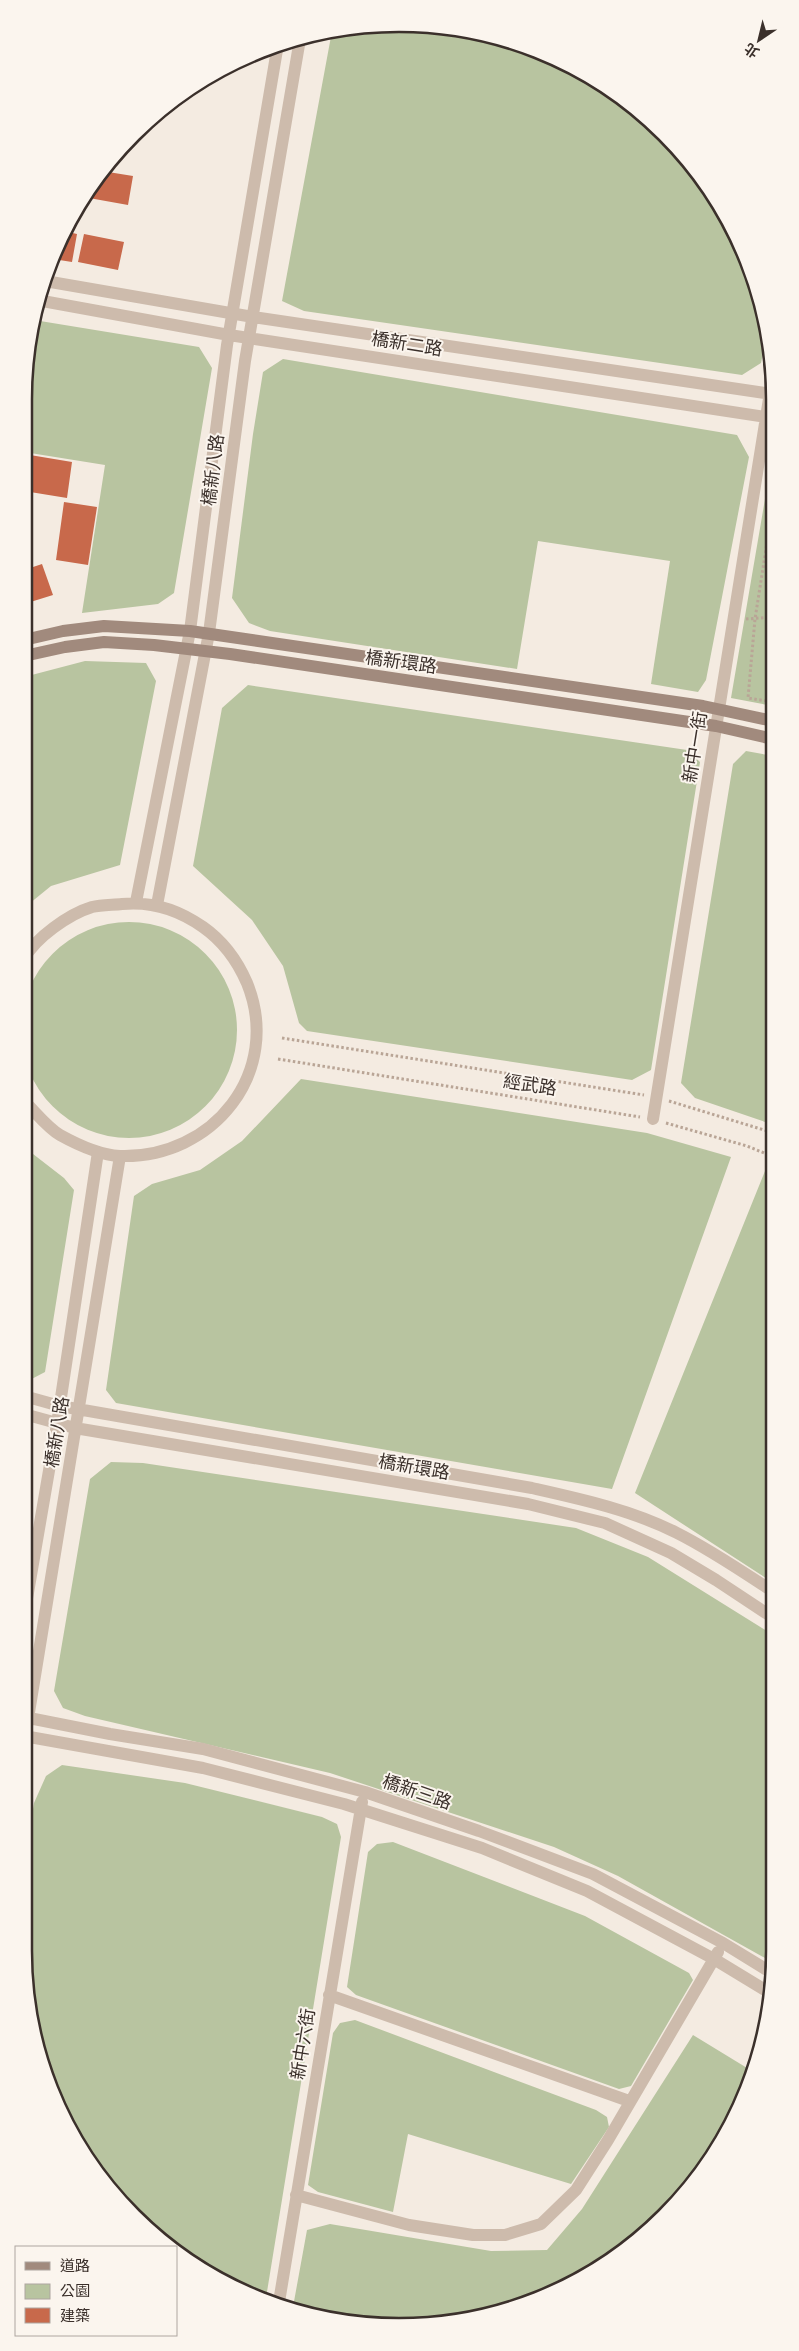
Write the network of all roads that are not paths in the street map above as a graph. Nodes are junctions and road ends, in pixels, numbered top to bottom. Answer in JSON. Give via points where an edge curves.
{"nodes":[{"id":1,"x":299,"y":47,"type":"edge"},
{"id":2,"x":276,"y":54,"type":"edge"},
{"id":3,"x":52,"y":282,"type":"edge"},
{"id":4,"x":46,"y":302,"type":"edge"},
{"id":5,"x":233,"y":314,"type":"junction"},
{"id":6,"x":252,"y":317,"type":"junction"},
{"id":7,"x":229,"y":335,"type":"junction"},
{"id":8,"x":249,"y":338,"type":"junction"},
{"id":9,"x":766,"y":388,"type":"edge"},
{"id":10,"x":766,"y":417,"type":"edge"},
{"id":11,"x":766,"y":434,"type":"edge"},
{"id":12,"x":190,"y":631,"type":"junction"},
{"id":13,"x":209,"y":633,"type":"junction"},
{"id":14,"x":32,"y":638,"type":"edge"},
{"id":15,"x":186,"y":649,"type":"junction"},
{"id":16,"x":206,"y":651,"type":"junction"},
{"id":17,"x":32,"y":654,"type":"edge"},
{"id":18,"x":719,"y":708,"type":"junction"},
{"id":19,"x":766,"y":719,"type":"edge"},
{"id":20,"x":716,"y":726,"type":"junction"},
{"id":21,"x":766,"y":738,"type":"edge"},
{"id":22,"x":136,"y":902,"type":"junction"},
{"id":23,"x":157,"y":905,"type":"junction"},
{"id":24,"x":32,"y":950,"type":"edge"},
{"id":25,"x":32,"y":1109,"type":"edge"},
{"id":26,"x":653,"y":1119,"type":"road end"},
{"id":27,"x":98,"y":1152,"type":"junction"},
{"id":28,"x":120,"y":1156,"type":"junction"},
{"id":29,"x":32,"y":1398,"type":"edge"},
{"id":30,"x":60,"y":1406,"type":"junction"},
{"id":31,"x":78,"y":1409,"type":"junction"},
{"id":32,"x":32,"y":1416,"type":"edge"},
{"id":33,"x":58,"y":1424,"type":"junction"},
{"id":34,"x":75,"y":1428,"type":"junction"},
{"id":35,"x":32,"y":1571,"type":"edge"},
{"id":36,"x":766,"y":1588,"type":"edge"},
{"id":37,"x":766,"y":1613,"type":"edge"},
{"id":38,"x":32,"y":1682,"type":"edge"},
{"id":39,"x":32,"y":1718,"type":"edge"},
{"id":40,"x":32,"y":1739,"type":"edge"},
{"id":41,"x":365,"y":1792,"type":"junction"},
{"id":42,"x":360,"y":1809,"type":"junction"},
{"id":43,"x":723,"y":1943,"type":"junction"},
{"id":44,"x":714,"y":1959,"type":"junction"},
{"id":45,"x":766,"y":1969,"type":"edge"},
{"id":46,"x":764,"y":1990,"type":"edge"},
{"id":47,"x":329,"y":1995,"type":"junction"},
{"id":48,"x":629,"y":2101,"type":"junction"},
{"id":49,"x":296,"y":2196,"type":"junction"},
{"id":50,"x":280,"y":2298,"type":"edge"}],
"edges":[{"from":1,"to":6,"type":"street","name":"橋新八路"},
{"from":2,"to":5,"type":"street","name":"橋新八路"},
{"from":3,"to":5,"type":"street","name":"橋新二路"},
{"from":4,"to":7,"type":"street","name":"橋新二路"},
{"from":5,"to":6,"type":"street","name":"橋新二路"},
{"from":5,"to":7,"type":"street","name":"橋新八路"},
{"from":6,"to":8,"type":"street","name":"橋新八路"},
{"from":6,"to":9,"type":"street","name":"橋新二路"},
{"from":7,"to":8,"type":"street","name":"橋新二路"},
{"from":7,"to":12,"type":"street","name":"橋新八路"},
{"from":8,"to":10,"type":"street","name":"橋新二路"},
{"from":8,"to":13,"type":"street","name":"橋新八路"},
{"from":11,"to":18,"type":"street","name":"新中一街"},
{"from":12,"to":13,"type":"street","name":"橋新環路"},
{"from":12,"to":14,"type":"street","name":"橋新環路","via":[[104,626]]},
{"from":12,"to":15,"type":"street","name":"橋新八路"},
{"from":13,"to":16,"type":"street","name":"橋新八路"},
{"from":13,"to":18,"type":"street","name":"橋新環路"},
{"from":15,"to":16,"type":"street","name":"橋新環路"},
{"from":15,"to":17,"type":"street","name":"橋新環路","via":[[104,642]]},
{"from":15,"to":22,"type":"street","name":"橋新八路"},
{"from":16,"to":20,"type":"street","name":"橋新環路"},
{"from":16,"to":23,"type":"street","name":"橋新八路"},
{"from":18,"to":19,"type":"street","name":"橋新環路"},
{"from":18,"to":20,"type":"street","name":"新中一街"},
{"from":20,"to":21,"type":"street","name":"橋新環路"},
{"from":20,"to":26,"type":"street","name":"新中一街"},
{"from":22,"to":23,"type":"street"},
{"from":22,"to":24,"type":"street","via":[[92,907],[54,926]]},
{"from":23,"to":28,"type":"street","via":[[187,916],[216,937],[239,965],[253,998],[257,1034],[255,1054],[242,1089],[221,1119],[191,1141],[156,1154]]},
{"from":25,"to":27,"type":"street","via":[[58,1134]]},
{"from":27,"to":28,"type":"street"},
{"from":27,"to":30,"type":"street","name":"橋新八路"},
{"from":28,"to":31,"type":"street","name":"橋新八路"},
{"from":29,"to":30,"type":"street","name":"橋新環路"},
{"from":30,"to":31,"type":"street","name":"橋新環路"},
{"from":30,"to":33,"type":"street","name":"橋新八路"},
{"from":31,"to":34,"type":"street","name":"橋新八路"},
{"from":31,"to":36,"type":"street","name":"橋新環路","via":[[532,1488],[607,1506],[676,1532]]},
{"from":32,"to":33,"type":"street","name":"橋新環路"},
{"from":33,"to":34,"type":"street","name":"橋新環路"},
{"from":33,"to":35,"type":"street","name":"橋新八路"},
{"from":34,"to":37,"type":"street","name":"橋新環路","via":[[528,1504],[605,1523],[671,1553]]},
{"from":34,"to":38,"type":"street","name":"橋新八路"},
{"from":39,"to":41,"type":"street","name":"橋新三路","via":[[202,1749]]},
{"from":40,"to":42,"type":"street","name":"橋新三路","via":[[203,1768]]},
{"from":41,"to":42,"type":"street","name":"新中六街"},
{"from":41,"to":43,"type":"street","name":"橋新三路","via":[[593,1874]]},
{"from":42,"to":44,"type":"street","name":"橋新三路","via":[[482,1848],[587,1891]]},
{"from":42,"to":47,"type":"street","name":"新中六街"},
{"from":43,"to":44,"type":"street"},
{"from":43,"to":45,"type":"street","name":"橋新三路"},
{"from":44,"to":46,"type":"street","name":"橋新三路"},
{"from":44,"to":48,"type":"street"},
{"from":47,"to":48,"type":"street"},
{"from":47,"to":49,"type":"street","name":"新中六街"},
{"from":48,"to":49,"type":"street","via":[[576,2190],[541,2224],[505,2235],[473,2235],[409,2225]]},
{"from":49,"to":50,"type":"street","name":"新中六街"}]}
